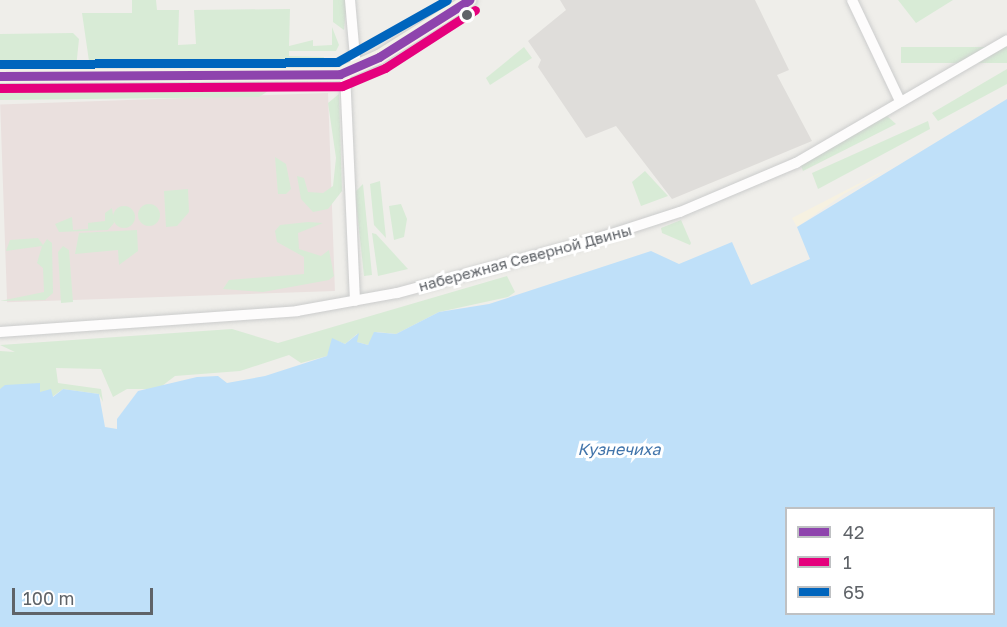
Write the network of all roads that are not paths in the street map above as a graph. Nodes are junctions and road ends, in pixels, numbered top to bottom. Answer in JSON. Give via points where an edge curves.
{"nodes":[{"id":1,"x":350,"y":0,"type":"edge"},
{"id":2,"x":469,"y":0,"type":"edge"},
{"id":3,"x":852,"y":0,"type":"edge"},
{"id":4,"x":1007,"y":40,"type":"edge"},
{"id":5,"x":350,"y":70,"type":"junction"},
{"id":6,"x":0,"y":76,"type":"edge"},
{"id":7,"x":900,"y":101,"type":"junction"},
{"id":8,"x":355,"y":301,"type":"junction"},
{"id":9,"x":0,"y":332,"type":"edge"}],
"edges":[{"from":1,"to":5,"type":"street"},
{"from":2,"to":5,"type":"main road"},
{"from":3,"to":7,"type":"street"},
{"from":4,"to":7,"type":"street","name":"набережная Северной Двины"},
{"from":5,"to":6,"type":"main road"},
{"from":5,"to":8,"type":"street"},
{"from":7,"to":8,"type":"street","name":"набережная Северной Двины","via":[[796,163],[680,212]]},
{"from":8,"to":9,"type":"street","name":"набережная Северной Двины","via":[[223,319]]}]}
